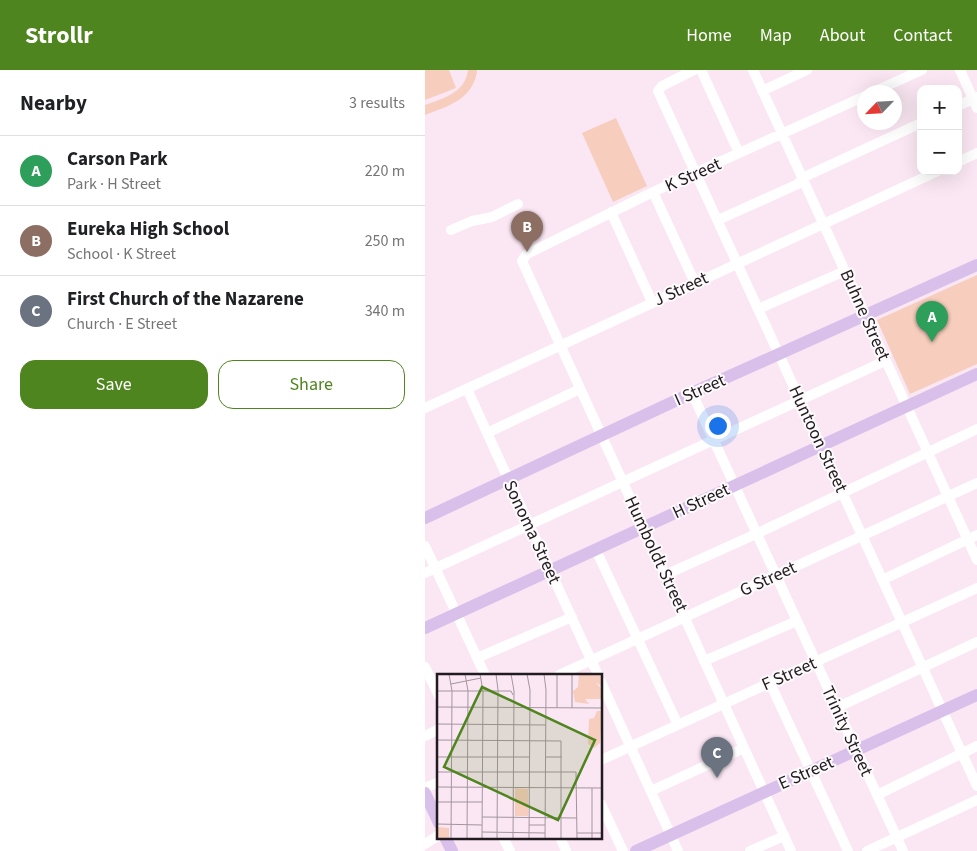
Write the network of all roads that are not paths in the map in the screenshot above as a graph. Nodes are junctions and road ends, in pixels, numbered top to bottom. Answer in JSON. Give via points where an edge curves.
{"nodes":[{"id":1,"x":694,"y":70,"type":"edge"},
{"id":2,"x":701,"y":70,"type":"edge"},
{"id":3,"x":753,"y":70,"type":"edge"},
{"id":4,"x":807,"y":70,"type":"edge"},
{"id":5,"x":922,"y":70,"type":"edge"},
{"id":6,"x":960,"y":70,"type":"edge"},
{"id":7,"x":889,"y":85,"type":"edge"},
{"id":8,"x":762,"y":90,"type":"junction"},
{"id":9,"x":857,"y":100,"type":"edge"},
{"id":10,"x":976,"y":101,"type":"edge"},
{"id":11,"x":962,"y":105,"type":"edge"},
{"id":12,"x":917,"y":125,"type":"edge"},
{"id":13,"x":782,"y":134,"type":"junction"},
{"id":14,"x":739,"y":154,"type":"junction"},
{"id":15,"x":977,"y":154,"type":"edge"},
{"id":16,"x":962,"y":160,"type":"edge"},
{"id":17,"x":696,"y":173,"type":"junction"},
{"id":18,"x":929,"y":175,"type":"edge"},
{"id":19,"x":802,"y":178,"type":"junction"},
{"id":20,"x":653,"y":192,"type":"junction"},
{"id":21,"x":518,"y":204,"type":"dead end"},
{"id":22,"x":611,"y":212,"type":"junction"},
{"id":23,"x":718,"y":220,"type":"junction"},
{"id":24,"x":823,"y":224,"type":"junction"},
{"id":25,"x":451,"y":230,"type":"dead end"},
{"id":26,"x":524,"y":258,"type":"joint"},
{"id":27,"x":737,"y":263,"type":"junction"},
{"id":28,"x":977,"y":265,"type":"edge"},
{"id":29,"x":845,"y":271,"type":"junction"},
{"id":30,"x":695,"y":283,"type":"junction"},
{"id":31,"x":652,"y":302,"type":"junction"},
{"id":32,"x":758,"y":309,"type":"junction"},
{"id":33,"x":865,"y":315,"type":"junction"},
{"id":34,"x":560,"y":346,"type":"junction"},
{"id":35,"x":779,"y":355,"type":"junction"},
{"id":36,"x":885,"y":361,"type":"junction"},
{"id":37,"x":977,"y":374,"type":"edge"},
{"id":38,"x":467,"y":389,"type":"junction"},
{"id":39,"x":580,"y":389,"type":"junction"},
{"id":40,"x":692,"y":393,"type":"junction"},
{"id":41,"x":800,"y":400,"type":"junction"},
{"id":42,"x":907,"y":407,"type":"junction"},
{"id":43,"x":425,"y":408,"type":"edge"},
{"id":44,"x":977,"y":429,"type":"edge"},
{"id":45,"x":487,"y":433,"type":"junction"},
{"id":46,"x":601,"y":436,"type":"junction"},
{"id":47,"x":713,"y":440,"type":"junction"},
{"id":48,"x":821,"y":446,"type":"junction"},
{"id":49,"x":928,"y":452,"type":"junction"},
{"id":50,"x":509,"y":480,"type":"junction"},
{"id":51,"x":622,"y":481,"type":"junction"},
{"id":52,"x":977,"y":482,"type":"edge"},
{"id":53,"x":735,"y":486,"type":"junction"},
{"id":54,"x":843,"y":492,"type":"junction"},
{"id":55,"x":948,"y":496,"type":"junction"},
{"id":56,"x":425,"y":518,"type":"edge"},
{"id":57,"x":529,"y":524,"type":"junction"},
{"id":58,"x":643,"y":528,"type":"junction"},
{"id":59,"x":757,"y":534,"type":"junction"},
{"id":60,"x":862,"y":536,"type":"junction"},
{"id":61,"x":973,"y":538,"type":"edge"},
{"id":62,"x":425,"y":546,"type":"edge"},
{"id":63,"x":596,"y":550,"type":"junction"},
{"id":64,"x":977,"y":560,"type":"edge"},
{"id":65,"x":435,"y":568,"type":"junction"},
{"id":66,"x":550,"y":571,"type":"junction"},
{"id":67,"x":425,"y":573,"type":"edge"},
{"id":68,"x":665,"y":575,"type":"junction"},
{"id":69,"x":776,"y":576,"type":"junction"},
{"id":70,"x":882,"y":580,"type":"junction"},
{"id":71,"x":977,"y":588,"type":"edge"},
{"id":72,"x":457,"y":614,"type":"junction"},
{"id":73,"x":571,"y":617,"type":"junction"},
{"id":74,"x":684,"y":617,"type":"junction"},
{"id":75,"x":797,"y":621,"type":"junction"},
{"id":76,"x":902,"y":623,"type":"junction"},
{"id":77,"x":425,"y":628,"type":"edge"},
{"id":78,"x":638,"y":639,"type":"junction"},
{"id":79,"x":977,"y":642,"type":"edge"},
{"id":80,"x":477,"y":658,"type":"junction"},
{"id":81,"x":591,"y":660,"type":"junction"},
{"id":82,"x":705,"y":662,"type":"junction"},
{"id":83,"x":816,"y":662,"type":"junction"},
{"id":84,"x":425,"y":666,"type":"edge"},
{"id":85,"x":923,"y":667,"type":"junction"},
{"id":86,"x":485,"y":674,"type":"edge"},
{"id":87,"x":561,"y":674,"type":"edge"},
{"id":88,"x":598,"y":674,"type":"edge"},
{"id":89,"x":770,"y":683,"type":"junction"},
{"id":90,"x":603,"y":686,"type":"edge"},
{"id":91,"x":437,"y":692,"type":"edge"},
{"id":92,"x":977,"y":695,"type":"edge"},
{"id":93,"x":724,"y":704,"type":"junction"},
{"id":94,"x":836,"y":708,"type":"junction"},
{"id":95,"x":942,"y":711,"type":"junction"},
{"id":96,"x":678,"y":726,"type":"junction"},
{"id":97,"x":437,"y":730,"type":"edge"},
{"id":98,"x":425,"y":736,"type":"edge"},
{"id":99,"x":977,"y":746,"type":"edge"},
{"id":100,"x":631,"y":747,"type":"junction"},
{"id":101,"x":744,"y":748,"type":"junction"},
{"id":102,"x":856,"y":750,"type":"junction"},
{"id":103,"x":961,"y":753,"type":"junction"},
{"id":104,"x":603,"y":759,"type":"edge"},
{"id":105,"x":810,"y":771,"type":"junction"},
{"id":106,"x":437,"y":783,"type":"edge"},
{"id":107,"x":977,"y":786,"type":"edge"},
{"id":108,"x":425,"y":788,"type":"edge"},
{"id":109,"x":651,"y":791,"type":"junction"},
{"id":110,"x":764,"y":792,"type":"junction"},
{"id":111,"x":425,"y":793,"type":"edge"},
{"id":112,"x":877,"y":795,"type":"junction"},
{"id":113,"x":977,"y":800,"type":"edge"},
{"id":114,"x":603,"y":808,"type":"edge"},
{"id":115,"x":437,"y":819,"type":"edge"},
{"id":116,"x":671,"y":835,"type":"junction"},
{"id":117,"x":437,"y":836,"type":"edge"},
{"id":118,"x":784,"y":836,"type":"junction"},
{"id":119,"x":897,"y":837,"type":"junction"},
{"id":120,"x":446,"y":838,"type":"edge"},
{"id":121,"x":504,"y":838,"type":"edge"},
{"id":122,"x":560,"y":838,"type":"edge"},
{"id":123,"x":425,"y":844,"type":"edge"},
{"id":124,"x":452,"y":851,"type":"edge"},
{"id":125,"x":510,"y":851,"type":"edge"},
{"id":126,"x":566,"y":851,"type":"edge"},
{"id":127,"x":623,"y":851,"type":"edge"},
{"id":128,"x":636,"y":851,"type":"edge"},
{"id":129,"x":678,"y":851,"type":"edge"},
{"id":130,"x":750,"y":851,"type":"edge"},
{"id":131,"x":791,"y":851,"type":"edge"},
{"id":132,"x":848,"y":851,"type":"edge"},
{"id":133,"x":867,"y":851,"type":"edge"},
{"id":134,"x":903,"y":851,"type":"edge"}],
"edges":[{"from":1,"to":17,"type":"street","name":"Huntoon Street","via":[[658,91]]},
{"from":2,"to":14,"type":"street"},
{"from":3,"to":8,"type":"street","name":"Buhne Street"},
{"from":4,"to":8,"type":"street"},
{"from":5,"to":7,"type":"street"},
{"from":6,"to":10,"type":"street"},
{"from":8,"to":13,"type":"street","name":"Buhne Street"},
{"from":9,"to":13,"type":"street","name":"K Street"},
{"from":10,"to":11,"type":"street"},
{"from":12,"to":19,"type":"street"},
{"from":13,"to":14,"type":"street","name":"K Street"},
{"from":13,"to":19,"type":"street","name":"Buhne Street"},
{"from":14,"to":17,"type":"street","name":"K Street"},
{"from":15,"to":16,"type":"street"},
{"from":17,"to":20,"type":"street","name":"K Street"},
{"from":17,"to":23,"type":"street","name":"Huntoon Street"},
{"from":18,"to":24,"type":"street","name":"J Street"},
{"from":19,"to":23,"type":"street","via":[[797,184]]},
{"from":19,"to":24,"type":"street","name":"Buhne Street"},
{"from":20,"to":22,"type":"street","name":"K Street"},
{"from":20,"to":30,"type":"street"},
{"from":21,"to":25,"type":"street","via":[[492,217],[472,220]]},
{"from":22,"to":26,"type":"street","name":"K Street"},
{"from":22,"to":31,"type":"street"},
{"from":23,"to":27,"type":"street","name":"Huntoon Street"},
{"from":24,"to":27,"type":"street","name":"J Street"},
{"from":24,"to":29,"type":"street","name":"Buhne Street"},
{"from":26,"to":34,"type":"street","name":"Humboldt Street","via":[[524,268]]},
{"from":27,"to":30,"type":"street","name":"J Street"},
{"from":27,"to":32,"type":"street","name":"Huntoon Street"},
{"from":28,"to":33,"type":"main road","name":"I Street"},
{"from":29,"to":32,"type":"street"},
{"from":29,"to":33,"type":"street","name":"Buhne Street"},
{"from":30,"to":31,"type":"street","name":"J Street"},
{"from":31,"to":34,"type":"street","name":"J Street"},
{"from":32,"to":35,"type":"street","name":"Huntoon Street"},
{"from":33,"to":35,"type":"main road","name":"I Street"},
{"from":33,"to":36,"type":"street","name":"Buhne Street"},
{"from":34,"to":38,"type":"street","name":"J Street"},
{"from":34,"to":39,"type":"street","name":"Humboldt Street"},
{"from":35,"to":40,"type":"main road","name":"I Street"},
{"from":35,"to":41,"type":"street","name":"Huntoon Street"},
{"from":36,"to":41,"type":"street"},
{"from":36,"to":42,"type":"street","name":"Buhne Street"},
{"from":37,"to":42,"type":"main road","name":"H Street"},
{"from":38,"to":43,"type":"street","name":"J Street"},
{"from":38,"to":45,"type":"street","name":"Sonoma Street"},
{"from":39,"to":45,"type":"street"},
{"from":39,"to":46,"type":"street","name":"Humboldt Street"},
{"from":40,"to":46,"type":"main road","name":"I Street"},
{"from":40,"to":47,"type":"street","name":"Trinity Street"},
{"from":41,"to":47,"type":"street"},
{"from":41,"to":48,"type":"street","name":"Huntoon Street"},
{"from":42,"to":48,"type":"main road","name":"H Street"},
{"from":42,"to":49,"type":"street","name":"Buhne Street"},
{"from":44,"to":49,"type":"street"},
{"from":45,"to":50,"type":"street","name":"Sonoma Street"},
{"from":46,"to":50,"type":"main road","name":"I Street"},
{"from":46,"to":51,"type":"street","name":"Humboldt Street"},
{"from":47,"to":51,"type":"street"},
{"from":47,"to":53,"type":"street","name":"Trinity Street"},
{"from":48,"to":53,"type":"main road","name":"H Street"},
{"from":48,"to":54,"type":"street","name":"Huntoon Street"},
{"from":49,"to":54,"type":"street"},
{"from":49,"to":55,"type":"street","name":"Buhne Street"},
{"from":50,"to":56,"type":"main road","name":"I Street"},
{"from":50,"to":57,"type":"street","name":"Sonoma Street"},
{"from":51,"to":57,"type":"street"},
{"from":51,"to":58,"type":"street","name":"Humboldt Street"},
{"from":52,"to":55,"type":"street","name":"G Street"},
{"from":53,"to":58,"type":"main road","name":"H Street"},
{"from":53,"to":59,"type":"street","name":"Trinity Street"},
{"from":54,"to":59,"type":"street"},
{"from":54,"to":60,"type":"street","name":"Huntoon Street"},
{"from":55,"to":60,"type":"street","name":"G Street"},
{"from":55,"to":61,"type":"street","name":"Buhne Street"},
{"from":57,"to":65,"type":"street"},
{"from":57,"to":66,"type":"street","name":"Sonoma Street"},
{"from":58,"to":63,"type":"main road","name":"H Street"},
{"from":58,"to":68,"type":"street","name":"Humboldt Street"},
{"from":59,"to":68,"type":"street"},
{"from":59,"to":69,"type":"street","name":"Trinity Street"},
{"from":60,"to":69,"type":"street","name":"G Street"},
{"from":60,"to":70,"type":"street","name":"Huntoon Street"},
{"from":61,"to":64,"type":"street","name":"Buhne Street"},
{"from":61,"to":70,"type":"street"},
{"from":62,"to":65,"type":"street"},
{"from":63,"to":66,"type":"main road","name":"H Street"},
{"from":63,"to":78,"type":"street"},
{"from":65,"to":67,"type":"street"},
{"from":65,"to":72,"type":"street"},
{"from":66,"to":72,"type":"main road","name":"H Street"},
{"from":66,"to":73,"type":"street","name":"Sonoma Street"},
{"from":68,"to":74,"type":"street","name":"Humboldt Street"},
{"from":69,"to":74,"type":"street","name":"G Street"},
{"from":69,"to":75,"type":"street","name":"Trinity Street"},
{"from":70,"to":76,"type":"street","name":"Huntoon Street"},
{"from":71,"to":76,"type":"street","name":"F Street"},
{"from":72,"to":77,"type":"main road","name":"H Street"},
{"from":72,"to":80,"type":"street"},
{"from":73,"to":80,"type":"street"},
{"from":73,"to":81,"type":"street","name":"Sonoma Street"},
{"from":74,"to":78,"type":"street","name":"G Street"},
{"from":74,"to":82,"type":"street","name":"Humboldt Street"},
{"from":75,"to":82,"type":"street"},
{"from":75,"to":83,"type":"street","name":"Trinity Street"},
{"from":76,"to":83,"type":"street","name":"F Street"},
{"from":76,"to":85,"type":"street","name":"Huntoon Street"},
{"from":78,"to":81,"type":"street","name":"G Street"},
{"from":78,"to":96,"type":"street"},
{"from":79,"to":85,"type":"street"},
{"from":80,"to":86,"type":"street"},
{"from":81,"to":87,"type":"street","name":"G Street"},
{"from":81,"to":88,"type":"street","name":"Sonoma Street"},
{"from":82,"to":93,"type":"street","name":"Humboldt Street"},
{"from":83,"to":89,"type":"street","name":"F Street"},
{"from":83,"to":94,"type":"street","name":"Trinity Street"},
{"from":84,"to":91,"type":"street"},
{"from":85,"to":94,"type":"street"},
{"from":85,"to":95,"type":"street","name":"Huntoon Street"},
{"from":89,"to":93,"type":"street","name":"F Street"},
{"from":89,"to":105,"type":"street"},
{"from":90,"to":100,"type":"street"},
{"from":92,"to":95,"type":"main road","name":"E Street"},
{"from":93,"to":96,"type":"street","name":"F Street"},
{"from":93,"to":101,"type":"street","name":"Humboldt Street"},
{"from":94,"to":102,"type":"street","name":"Trinity Street"},
{"from":95,"to":102,"type":"main road","name":"E Street"},
{"from":95,"to":103,"type":"street","name":"Huntoon Street"},
{"from":96,"to":100,"type":"street","name":"F Street"},
{"from":97,"to":98,"type":"street"},
{"from":99,"to":103,"type":"street"},
{"from":100,"to":104,"type":"street","name":"F Street"},
{"from":100,"to":109,"type":"street"},
{"from":101,"to":109,"type":"street"},
{"from":101,"to":110,"type":"street","name":"Humboldt Street"},
{"from":102,"to":105,"type":"main road","name":"E Street"},
{"from":102,"to":112,"type":"street","name":"Trinity Street"},
{"from":103,"to":107,"type":"street","name":"Huntoon Street"},
{"from":103,"to":112,"type":"street"},
{"from":105,"to":110,"type":"main road","name":"E Street"},
{"from":105,"to":132,"type":"street"},
{"from":106,"to":108,"type":"street"},
{"from":109,"to":116,"type":"street"},
{"from":110,"to":116,"type":"main road","name":"E Street"},
{"from":110,"to":118,"type":"street","name":"Humboldt Street"},
{"from":111,"to":115,"type":"main road"},
{"from":112,"to":119,"type":"street","name":"Trinity Street"},
{"from":113,"to":119,"type":"street"},
{"from":114,"to":127,"type":"street"},
{"from":116,"to":128,"type":"main road","name":"E Street"},
{"from":116,"to":129,"type":"street"},
{"from":117,"to":123,"type":"street"},
{"from":118,"to":130,"type":"street"},
{"from":118,"to":131,"type":"street","name":"Humboldt Street"},
{"from":119,"to":133,"type":"street"},
{"from":119,"to":134,"type":"street","name":"Trinity Street"},
{"from":120,"to":124,"type":"main road"},
{"from":121,"to":125,"type":"street"},
{"from":122,"to":126,"type":"street"}]}
